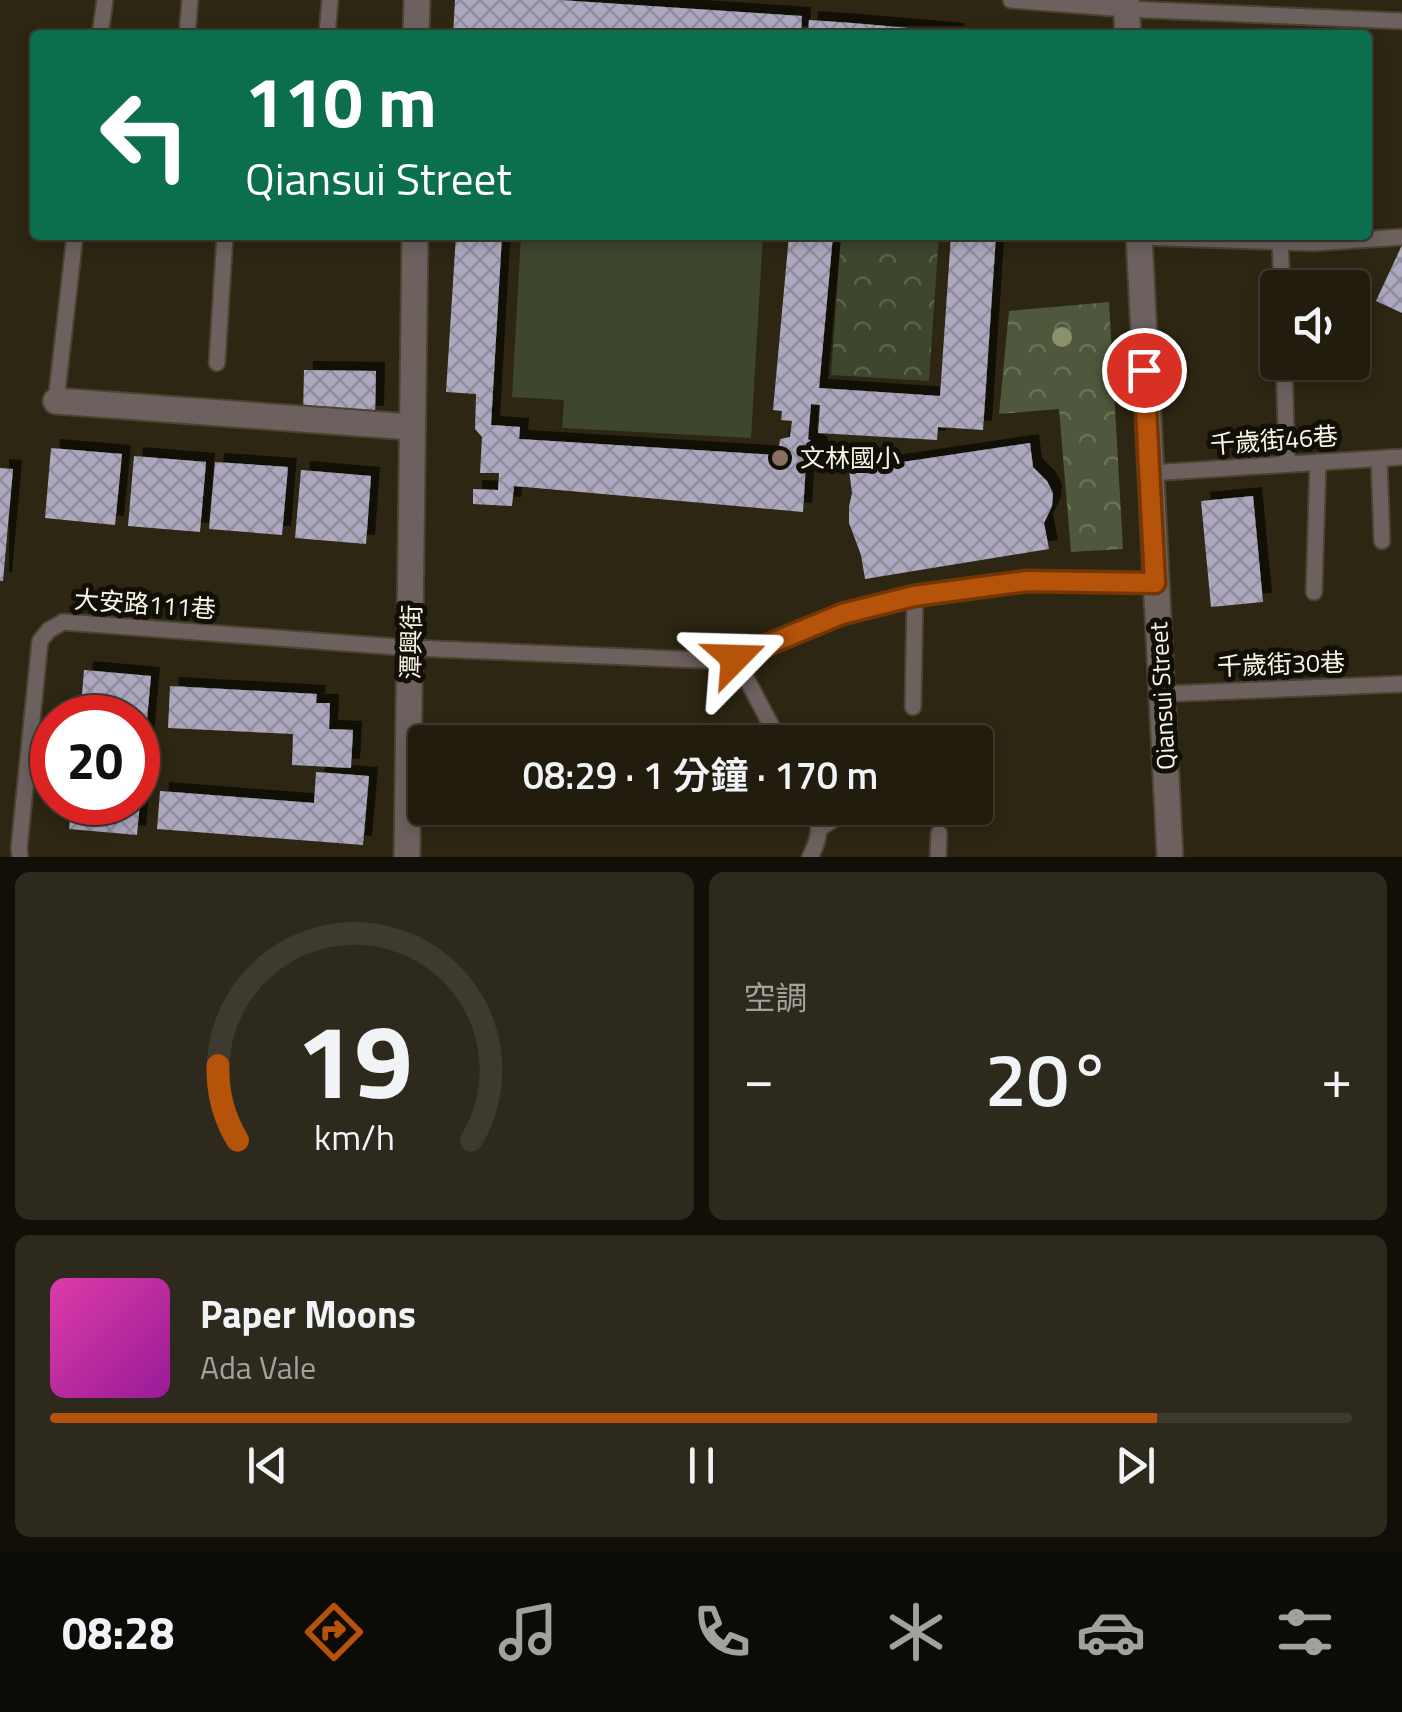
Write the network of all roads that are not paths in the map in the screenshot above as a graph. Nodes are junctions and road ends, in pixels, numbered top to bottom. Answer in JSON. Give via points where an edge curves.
{"nodes":[{"id":1,"x":105,"y":0,"type":"edge"},
{"id":2,"x":190,"y":0,"type":"edge"},
{"id":3,"x":330,"y":0,"type":"edge"},
{"id":4,"x":416,"y":0,"type":"edge"},
{"id":5,"x":1010,"y":0,"type":"edge"},
{"id":6,"x":1127,"y":15,"type":"edge"},
{"id":7,"x":1288,"y":16,"type":"junction"},
{"id":8,"x":1402,"y":22,"type":"edge"},
{"id":9,"x":101,"y":30,"type":"edge"},
{"id":10,"x":187,"y":30,"type":"edge"},
{"id":11,"x":327,"y":30,"type":"edge"},
{"id":12,"x":416,"y":30,"type":"edge"},
{"id":13,"x":1289,"y":30,"type":"edge"},
{"id":14,"x":1402,"y":237,"type":"edge"},
{"id":15,"x":1372,"y":238,"type":"edge"},
{"id":16,"x":73,"y":240,"type":"edge"},
{"id":17,"x":225,"y":240,"type":"edge"},
{"id":18,"x":414,"y":240,"type":"edge"},
{"id":19,"x":1139,"y":240,"type":"edge"},
{"id":20,"x":1233,"y":240,"type":"edge"},
{"id":21,"x":1302,"y":240,"type":"edge"},
{"id":22,"x":1280,"y":242,"type":"junction"},
{"id":23,"x":1281,"y":270,"type":"edge"},
{"id":24,"x":216,"y":364,"type":"dead end"},
{"id":25,"x":1285,"y":380,"type":"edge"},
{"id":26,"x":56,"y":401,"type":"joint"},
{"id":27,"x":411,"y":427,"type":"junction"},
{"id":28,"x":1402,"y":457,"type":"edge"},
{"id":29,"x":1379,"y":458,"type":"junction"},
{"id":30,"x":1318,"y":462,"type":"junction"},
{"id":31,"x":1287,"y":464,"type":"junction"},
{"id":32,"x":1150,"y":473,"type":"junction"},
{"id":33,"x":1382,"y":540,"type":"dead end"},
{"id":34,"x":1155,"y":583,"type":"junction"},
{"id":35,"x":1314,"y":592,"type":"dead end"},
{"id":36,"x":914,"y":596,"type":"junction"},
{"id":37,"x":410,"y":648,"type":"junction"},
{"id":38,"x":735,"y":658,"type":"junction"},
{"id":39,"x":1402,"y":684,"type":"edge"},
{"id":40,"x":1162,"y":694,"type":"junction"},
{"id":41,"x":914,"y":707,"type":"dead end"},
{"id":42,"x":771,"y":725,"type":"edge"},
{"id":43,"x":818,"y":825,"type":"edge"},
{"id":44,"x":825,"y":825,"type":"edge"},
{"id":45,"x":819,"y":829,"type":"junction"},
{"id":46,"x":939,"y":833,"type":"dead end"},
{"id":47,"x":20,"y":857,"type":"edge"},
{"id":48,"x":407,"y":857,"type":"edge"},
{"id":49,"x":810,"y":857,"type":"edge"},
{"id":50,"x":938,"y":857,"type":"edge"},
{"id":51,"x":1170,"y":857,"type":"edge"}],
"edges":[{"from":1,"to":9,"type":"lane"},
{"from":2,"to":10,"type":"lane"},
{"from":3,"to":11,"type":"lane"},
{"from":4,"to":12,"type":"street"},
{"from":5,"to":6,"type":"lane"},
{"from":6,"to":7,"type":"lane"},
{"from":7,"to":8,"type":"lane"},
{"from":7,"to":13,"type":"lane"},
{"from":14,"to":15,"type":"lane"},
{"from":16,"to":26,"type":"lane"},
{"from":17,"to":24,"type":"lane"},
{"from":18,"to":27,"type":"street","name":"潭興街"},
{"from":19,"to":32,"type":"street","name":"Qiansui Street"},
{"from":20,"to":22,"type":"lane"},
{"from":21,"to":22,"type":"lane"},
{"from":22,"to":23,"type":"lane"},
{"from":25,"to":31,"type":"lane"},
{"from":26,"to":27,"type":"street"},
{"from":27,"to":37,"type":"street","name":"潭興街"},
{"from":28,"to":29,"type":"lane","name":"千歲街46巷"},
{"from":29,"to":30,"type":"lane","name":"千歲街46巷"},
{"from":29,"to":33,"type":"lane"},
{"from":30,"to":31,"type":"lane","name":"千歲街46巷"},
{"from":30,"to":35,"type":"lane"},
{"from":31,"to":32,"type":"lane","name":"千歲街46巷"},
{"from":32,"to":34,"type":"street","name":"Qiansui Street"},
{"from":34,"to":36,"type":"lane","via":[[1027,581]]},
{"from":34,"to":40,"type":"street","name":"Qiansui Street"},
{"from":36,"to":38,"type":"lane","via":[[842,614]]},
{"from":36,"to":41,"type":"lane"},
{"from":37,"to":38,"type":"lane","name":"大安路111巷"},
{"from":37,"to":47,"type":"lane","name":"大安路111巷","via":[[63,622],[40,641]]},
{"from":37,"to":48,"type":"street","name":"潭興街"},
{"from":38,"to":42,"type":"lane"},
{"from":39,"to":40,"type":"lane","name":"千歲街30巷"},
{"from":40,"to":51,"type":"street","name":"Qiansui Street"},
{"from":43,"to":45,"type":"lane"},
{"from":44,"to":45,"type":"lane"},
{"from":45,"to":49,"type":"lane"},
{"from":46,"to":50,"type":"lane"}]}
